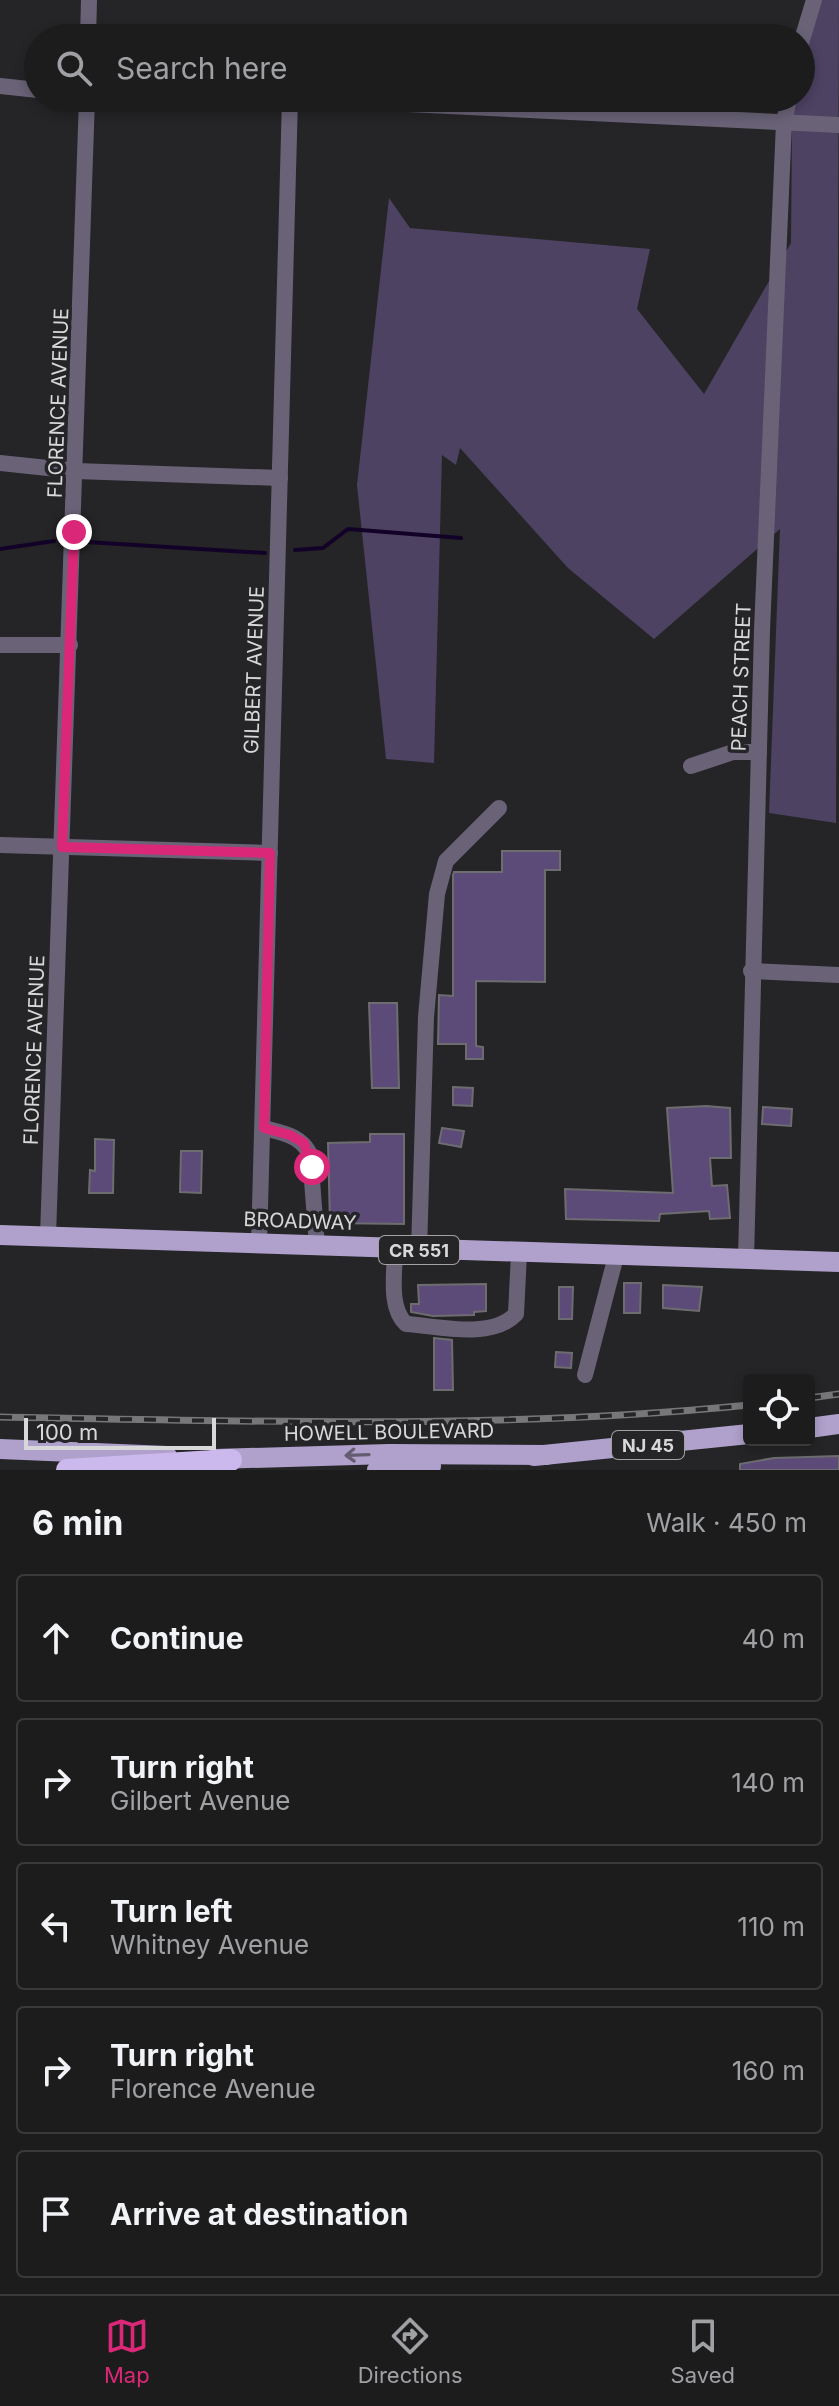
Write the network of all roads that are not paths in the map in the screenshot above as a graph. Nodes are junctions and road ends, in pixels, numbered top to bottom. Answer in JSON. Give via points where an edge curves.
{"nodes":[{"id":1,"x":89,"y":0,"type":"edge"},
{"id":2,"x":814,"y":0,"type":"edge"},
{"id":3,"x":88,"y":24,"type":"edge"},
{"id":4,"x":807,"y":24,"type":"edge"},
{"id":5,"x":0,"y":86,"type":"edge"},
{"id":6,"x":24,"y":89,"type":"edge"},
{"id":7,"x":87,"y":112,"type":"edge"},
{"id":8,"x":288,"y":112,"type":"edge"},
{"id":9,"x":566,"y":112,"type":"edge"},
{"id":10,"x":786,"y":112,"type":"edge"},
{"id":11,"x":784,"y":123,"type":"junction"},
{"id":12,"x":839,"y":125,"type":"edge"},
{"id":13,"x":0,"y":463,"type":"edge"},
{"id":14,"x":76,"y":471,"type":"junction"},
{"id":15,"x":280,"y":478,"type":"junction"},
{"id":16,"x":0,"y":645,"type":"edge"},
{"id":17,"x":70,"y":645,"type":"junction"},
{"id":18,"x":759,"y":752,"type":"junction"},
{"id":19,"x":691,"y":766,"type":"dead end"},
{"id":20,"x":499,"y":808,"type":"dead end"},
{"id":21,"x":0,"y":845,"type":"edge"},
{"id":22,"x":62,"y":847,"type":"junction"},
{"id":23,"x":270,"y":853,"type":"junction"},
{"id":24,"x":751,"y":971,"type":"junction"},
{"id":25,"x":839,"y":975,"type":"edge"},
{"id":26,"x":264,"y":1128,"type":"junction"},
{"id":27,"x":0,"y":1235,"type":"edge"},
{"id":28,"x":48,"y":1236,"type":"junction"},
{"id":29,"x":259,"y":1244,"type":"junction"},
{"id":30,"x":317,"y":1246,"type":"junction"},
{"id":31,"x":395,"y":1249,"type":"junction"},
{"id":32,"x":419,"y":1250,"type":"junction"},
{"id":33,"x":519,"y":1253,"type":"junction"},
{"id":34,"x":616,"y":1256,"type":"junction"},
{"id":35,"x":746,"y":1259,"type":"junction"},
{"id":36,"x":839,"y":1262,"type":"edge"},
{"id":37,"x":585,"y":1375,"type":"dead end"},
{"id":38,"x":839,"y":1424,"type":"edge"},
{"id":39,"x":815,"y":1427,"type":"edge"},
{"id":40,"x":743,"y":1435,"type":"edge"},
{"id":41,"x":0,"y":1449,"type":"edge"},
{"id":42,"x":231,"y":1460,"type":"junction"},
{"id":43,"x":546,"y":1462,"type":"edge"},
{"id":44,"x":67,"y":1470,"type":"edge"},
{"id":45,"x":377,"y":1470,"type":"edge"}],
"edges":[{"from":1,"to":3,"type":"street"},
{"from":2,"to":4,"type":"street"},
{"from":5,"to":6,"type":"street"},
{"from":7,"to":14,"type":"street","name":"FLORENCE AVENUE"},
{"from":8,"to":15,"type":"street","name":"GILBERT AVENUE"},
{"from":9,"to":11,"type":"street"},
{"from":10,"to":11,"type":"street","name":"PEACH STREET"},
{"from":11,"to":12,"type":"street"},
{"from":11,"to":18,"type":"street","name":"PEACH STREET"},
{"from":13,"to":14,"type":"street"},
{"from":14,"to":15,"type":"street"},
{"from":14,"to":17,"type":"street","name":"FLORENCE AVENUE"},
{"from":15,"to":23,"type":"street","name":"GILBERT AVENUE"},
{"from":16,"to":17,"type":"street"},
{"from":17,"to":22,"type":"street","name":"FLORENCE AVENUE"},
{"from":18,"to":19,"type":"street","via":[[733,752]]},
{"from":18,"to":24,"type":"street","name":"PEACH STREET"},
{"from":20,"to":32,"type":"street","via":[[446,861],[437,894],[426,1017]]},
{"from":21,"to":22,"type":"street"},
{"from":22,"to":23,"type":"street"},
{"from":22,"to":28,"type":"street","name":"FLORENCE AVENUE"},
{"from":23,"to":26,"type":"street","name":"GILBERT AVENUE"},
{"from":24,"to":25,"type":"street"},
{"from":24,"to":35,"type":"street","name":"PEACH STREET"},
{"from":26,"to":29,"type":"street","name":"GILBERT AVENUE"},
{"from":26,"to":30,"type":"street","via":[[290,1135],[310,1154]]},
{"from":27,"to":28,"type":"main road","name":"BROADWAY","number":"CR 551"},
{"from":28,"to":29,"type":"main road","name":"BROADWAY","number":"CR 551"},
{"from":29,"to":30,"type":"main road","name":"BROADWAY","number":"CR 551"},
{"from":30,"to":31,"type":"main road","name":"BROADWAY","number":"CR 551"},
{"from":31,"to":32,"type":"main road","name":"BROADWAY","number":"CR 551"},
{"from":31,"to":33,"type":"street","via":[[395,1305],[406,1324],[479,1329],[494,1328],[516,1314]]},
{"from":32,"to":33,"type":"main road","name":"BROADWAY","number":"CR 551"},
{"from":33,"to":34,"type":"main road","name":"BROADWAY","number":"CR 551"},
{"from":34,"to":35,"type":"main road","name":"BROADWAY","number":"CR 551"},
{"from":34,"to":37,"type":"street"},
{"from":35,"to":36,"type":"main road","name":"BROADWAY","number":"CR 551"},
{"from":38,"to":39,"type":"main road"},
{"from":40,"to":43,"type":"main road","number":"NJ 45"},
{"from":41,"to":42,"type":"main road","number":"NJ 45"},
{"from":43,"to":42,"type":"main road","name":"HOWELL BOULEVARD","number":"NJ 45","one_way":true,"via":[[389,1454]]},
{"from":42,"to":44,"type":"highway"},
{"from":43,"to":45,"type":"main road","number":"NJ 45"}]}
